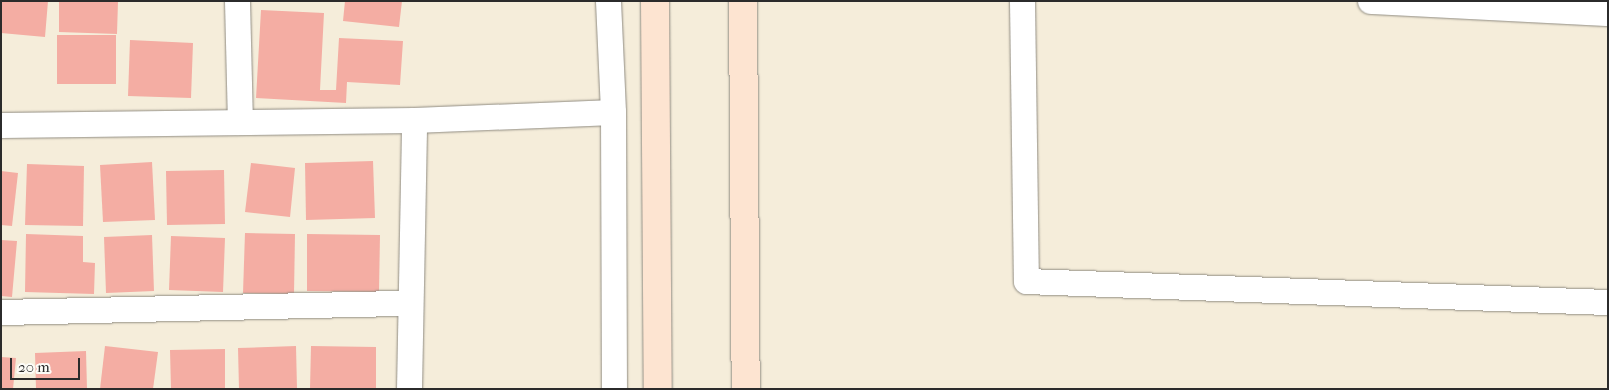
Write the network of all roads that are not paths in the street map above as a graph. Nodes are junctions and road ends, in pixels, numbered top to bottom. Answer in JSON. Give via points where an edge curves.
{"nodes":[{"id":1,"x":237,"y":1,"type":"edge"},
{"id":2,"x":608,"y":1,"type":"edge"},
{"id":3,"x":655,"y":1,"type":"edge"},
{"id":4,"x":743,"y":1,"type":"edge"},
{"id":5,"x":1022,"y":1,"type":"edge"},
{"id":6,"x":1370,"y":1,"type":"edge"},
{"id":7,"x":1539,"y":6,"type":"edge"},
{"id":8,"x":1608,"y":13,"type":"edge"},
{"id":9,"x":613,"y":112,"type":"junction"},
{"id":10,"x":414,"y":120,"type":"junction"},
{"id":11,"x":240,"y":122,"type":"junction"},
{"id":12,"x":1,"y":124,"type":"edge"},
{"id":13,"x":1608,"y":302,"type":"edge"},
{"id":14,"x":410,"y":303,"type":"junction"},
{"id":15,"x":1,"y":312,"type":"edge"},
{"id":16,"x":409,"y":389,"type":"edge"},
{"id":17,"x":614,"y":389,"type":"edge"},
{"id":18,"x":658,"y":389,"type":"edge"},
{"id":19,"x":746,"y":389,"type":"edge"}],
"edges":[{"from":1,"to":11,"type":"street"},
{"from":2,"to":9,"type":"street"},
{"from":3,"to":18,"type":"main road"},
{"from":4,"to":19,"type":"main road"},
{"from":5,"to":13,"type":"street","via":[[1026,281]]},
{"from":6,"to":7,"type":"street"},
{"from":7,"to":8,"type":"street"},
{"from":9,"to":10,"type":"street"},
{"from":9,"to":17,"type":"street"},
{"from":10,"to":11,"type":"street"},
{"from":10,"to":14,"type":"street"},
{"from":11,"to":12,"type":"street"},
{"from":14,"to":15,"type":"street"},
{"from":14,"to":16,"type":"street"}]}
